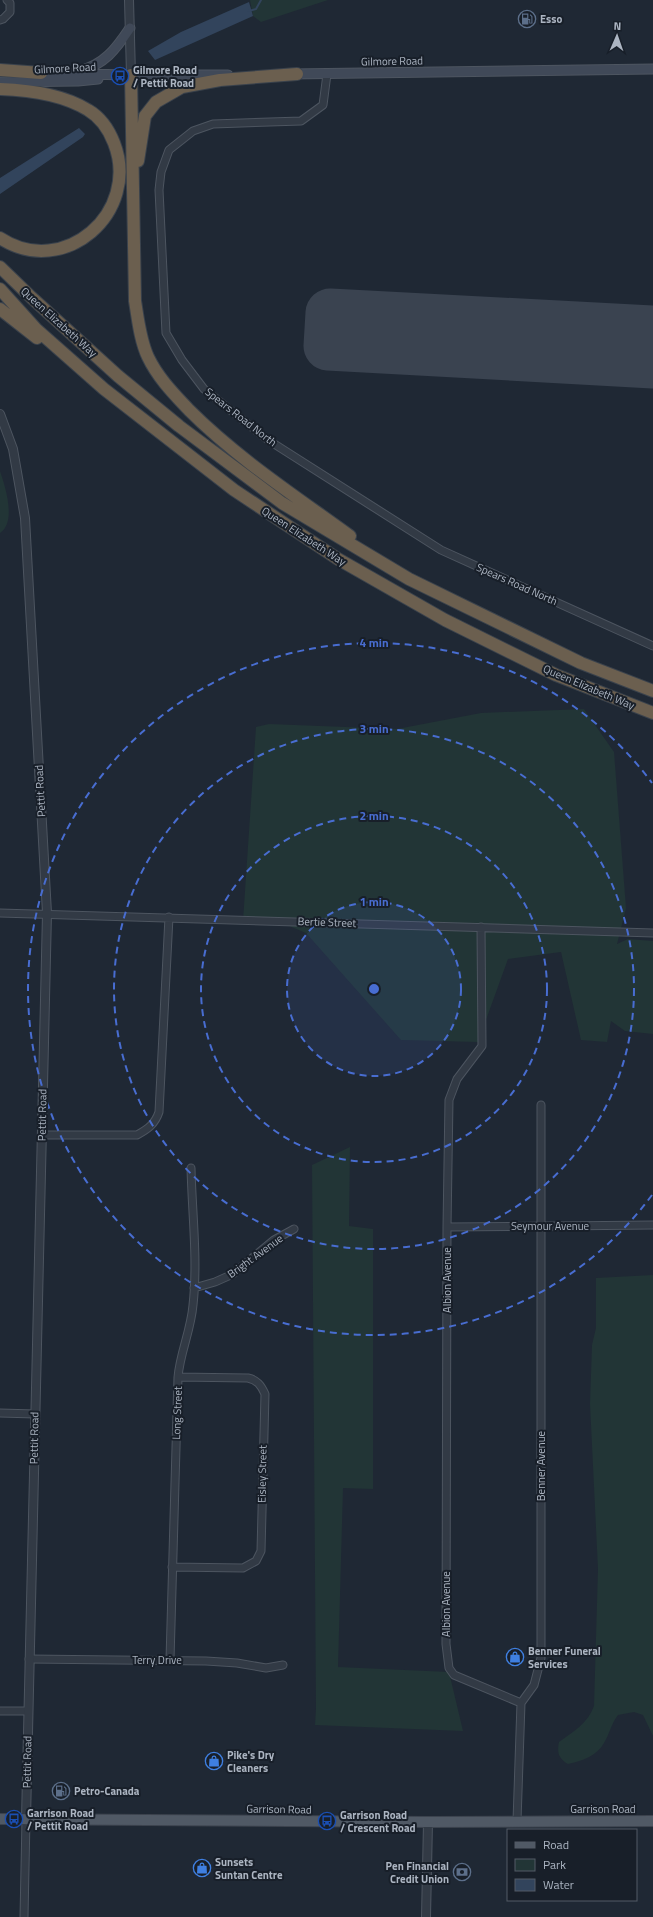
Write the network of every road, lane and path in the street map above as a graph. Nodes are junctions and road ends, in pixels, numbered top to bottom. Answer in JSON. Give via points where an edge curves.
{"nodes":[{"id":1,"x":7,"y":0,"type":"edge"},
{"id":2,"x":129,"y":0,"type":"edge"},
{"id":3,"x":0,"y":20,"type":"edge"},
{"id":4,"x":130,"y":28,"type":"junction"},
{"id":5,"x":653,"y":69,"type":"edge"},
{"id":6,"x":0,"y":70,"type":"edge"},
{"id":7,"x":0,"y":73,"type":"edge"},
{"id":8,"x":41,"y":73,"type":"junction"},
{"id":9,"x":71,"y":73,"type":"junction"},
{"id":10,"x":297,"y":74,"type":"junction"},
{"id":11,"x":326,"y":74,"type":"junction"},
{"id":12,"x":131,"y":75,"type":"junction"},
{"id":13,"x":0,"y":82,"type":"edge"},
{"id":14,"x":0,"y":89,"type":"edge"},
{"id":15,"x":133,"y":198,"type":"junction"},
{"id":16,"x":0,"y":238,"type":"edge"},
{"id":17,"x":0,"y":267,"type":"edge"},
{"id":18,"x":0,"y":289,"type":"edge"},
{"id":19,"x":0,"y":310,"type":"edge"},
{"id":20,"x":104,"y":389,"type":"junction"},
{"id":21,"x":0,"y":414,"type":"edge"},
{"id":22,"x":409,"y":579,"type":"junction"},
{"id":23,"x":653,"y":646,"type":"edge"},
{"id":24,"x":653,"y":691,"type":"edge"},
{"id":25,"x":653,"y":713,"type":"edge"},
{"id":26,"x":0,"y":913,"type":"edge"},
{"id":27,"x":47,"y":913,"type":"junction"},
{"id":28,"x":169,"y":917,"type":"junction"},
{"id":29,"x":481,"y":927,"type":"junction"},
{"id":30,"x":653,"y":933,"type":"edge"},
{"id":31,"x":541,"y":1105,"type":"dead end"},
{"id":32,"x":42,"y":1135,"type":"junction"},
{"id":33,"x":191,"y":1168,"type":"dead end"},
{"id":34,"x":541,"y":1226,"type":"junction"},
{"id":35,"x":653,"y":1226,"type":"edge"},
{"id":36,"x":447,"y":1227,"type":"junction"},
{"id":37,"x":294,"y":1229,"type":"dead end"},
{"id":38,"x":194,"y":1288,"type":"junction"},
{"id":39,"x":178,"y":1377,"type":"junction"},
{"id":40,"x":0,"y":1413,"type":"edge"},
{"id":41,"x":35,"y":1414,"type":"junction"},
{"id":42,"x":172,"y":1567,"type":"junction"},
{"id":43,"x":29,"y":1659,"type":"junction"},
{"id":44,"x":170,"y":1660,"type":"junction"},
{"id":45,"x":283,"y":1665,"type":"dead end"},
{"id":46,"x":521,"y":1703,"type":"junction"},
{"id":47,"x":0,"y":1711,"type":"edge"},
{"id":48,"x":28,"y":1711,"type":"junction"},
{"id":49,"x":0,"y":1819,"type":"edge"},
{"id":50,"x":26,"y":1819,"type":"junction"},
{"id":51,"x":517,"y":1821,"type":"junction"},
{"id":52,"x":653,"y":1821,"type":"edge"},
{"id":53,"x":428,"y":1822,"type":"junction"},
{"id":54,"x":24,"y":1917,"type":"edge"},
{"id":55,"x":426,"y":1917,"type":"edge"}],
"edges":[{"from":1,"to":3,"type":"street","via":[[10,3],[10,12]]},
{"from":2,"to":4,"type":"street"},
{"from":4,"to":9,"type":"main road","via":[[108,57],[88,69]]},
{"from":4,"to":12,"type":"street"},
{"from":5,"to":11,"type":"main road","name":"Gilmore Road"},
{"from":6,"to":8,"type":"highway"},
{"from":7,"to":8,"type":"main road","name":"Gilmore Road"},
{"from":8,"to":9,"type":"main road","name":"Gilmore Road"},
{"from":9,"to":12,"type":"main road","name":"Gilmore Road"},
{"from":10,"to":11,"type":"main road","name":"Gilmore Road"},
{"from":10,"to":12,"type":"main road","name":"Gilmore Road"},
{"from":10,"to":15,"type":"highway","via":[[220,80],[182,87],[156,102],[145,116]]},
{"from":11,"to":23,"type":"street","name":"Spears Road North","via":[[322,105],[301,121],[213,124],[193,131],[169,150],[161,172],[159,190],[166,333],[204,389],[268,440],[441,550]]},
{"from":12,"to":13,"type":"main road","name":"Gilmore Road","via":[[78,81]]},
{"from":12,"to":15,"type":"highway"},
{"from":14,"to":16,"type":"highway","via":[[60,98],[88,110],[111,136],[118,152],[120,171],[119,188],[113,206],[104,221],[84,238],[71,245],[43,251],[15,246]]},
{"from":15,"to":22,"type":"highway","via":[[135,301],[138,324],[148,357],[168,388],[207,428],[237,453]]},
{"from":17,"to":22,"type":"highway","name":"Queen Elizabeth Way","via":[[118,376],[179,426],[282,503]]},
{"from":18,"to":20,"type":"highway","name":"Queen Elizabeth Way","via":[[36,329]]},
{"from":19,"to":20,"type":"highway"},
{"from":20,"to":25,"type":"highway","name":"Queen Elizabeth Way","via":[[234,490],[338,559],[452,624],[556,675]]},
{"from":21,"to":27,"type":"street","name":"Pettit Road","via":[[13,449],[25,518]]},
{"from":22,"to":24,"type":"highway","name":"Queen Elizabeth Way","via":[[581,663]]},
{"from":26,"to":27,"type":"street","name":"Bertie Street"},
{"from":27,"to":28,"type":"street","name":"Bertie Street"},
{"from":27,"to":32,"type":"street","name":"Pettit Road"},
{"from":28,"to":29,"type":"street","name":"Bertie Street"},
{"from":28,"to":32,"type":"street","via":[[159,1112],[156,1120],[148,1129],[137,1135]]},
{"from":29,"to":30,"type":"street","name":"Bertie Street"},
{"from":29,"to":36,"type":"street","name":"Albion Avenue","via":[[482,1046],[457,1079],[449,1100]]},
{"from":31,"to":34,"type":"street","name":"Benner Avenue"},
{"from":32,"to":41,"type":"street","name":"Pettit Road"},
{"from":33,"to":38,"type":"street","name":"Long Street"},
{"from":34,"to":35,"type":"street","name":"Seymour Avenue"},
{"from":34,"to":36,"type":"street","name":"Seymour Avenue"},
{"from":34,"to":46,"type":"street","name":"Benner Avenue","via":[[541,1658],[534,1685]]},
{"from":36,"to":46,"type":"street","name":"Albion Avenue","via":[[446,1644],[449,1668],[454,1675]]},
{"from":37,"to":38,"type":"street","name":"Bright Avenue","via":[[274,1240],[233,1274]]},
{"from":38,"to":39,"type":"street","name":"Long Street","via":[[193,1306]]},
{"from":39,"to":42,"type":"street","name":"Long Street"},
{"from":39,"to":42,"type":"street","name":"Eisley Street","via":[[248,1378],[256,1381],[265,1394],[261,1551],[256,1561],[242,1568]]},
{"from":40,"to":41,"type":"street"},
{"from":41,"to":43,"type":"street","name":"Pettit Road"},
{"from":42,"to":44,"type":"street","name":"Long Street"},
{"from":43,"to":44,"type":"street","name":"Terry Drive"},
{"from":43,"to":48,"type":"street","name":"Pettit Road"},
{"from":44,"to":45,"type":"street","name":"Terry Drive","via":[[237,1663],[266,1668]]},
{"from":46,"to":51,"type":"street"},
{"from":47,"to":48,"type":"street"},
{"from":48,"to":50,"type":"street","name":"Pettit Road"},
{"from":49,"to":50,"type":"main road","name":"Garrison Road"},
{"from":50,"to":53,"type":"main road","name":"Garrison Road"},
{"from":50,"to":54,"type":"street"},
{"from":51,"to":52,"type":"main road","name":"Garrison Road"},
{"from":51,"to":53,"type":"main road","name":"Garrison Road"},
{"from":53,"to":55,"type":"street"}]}
